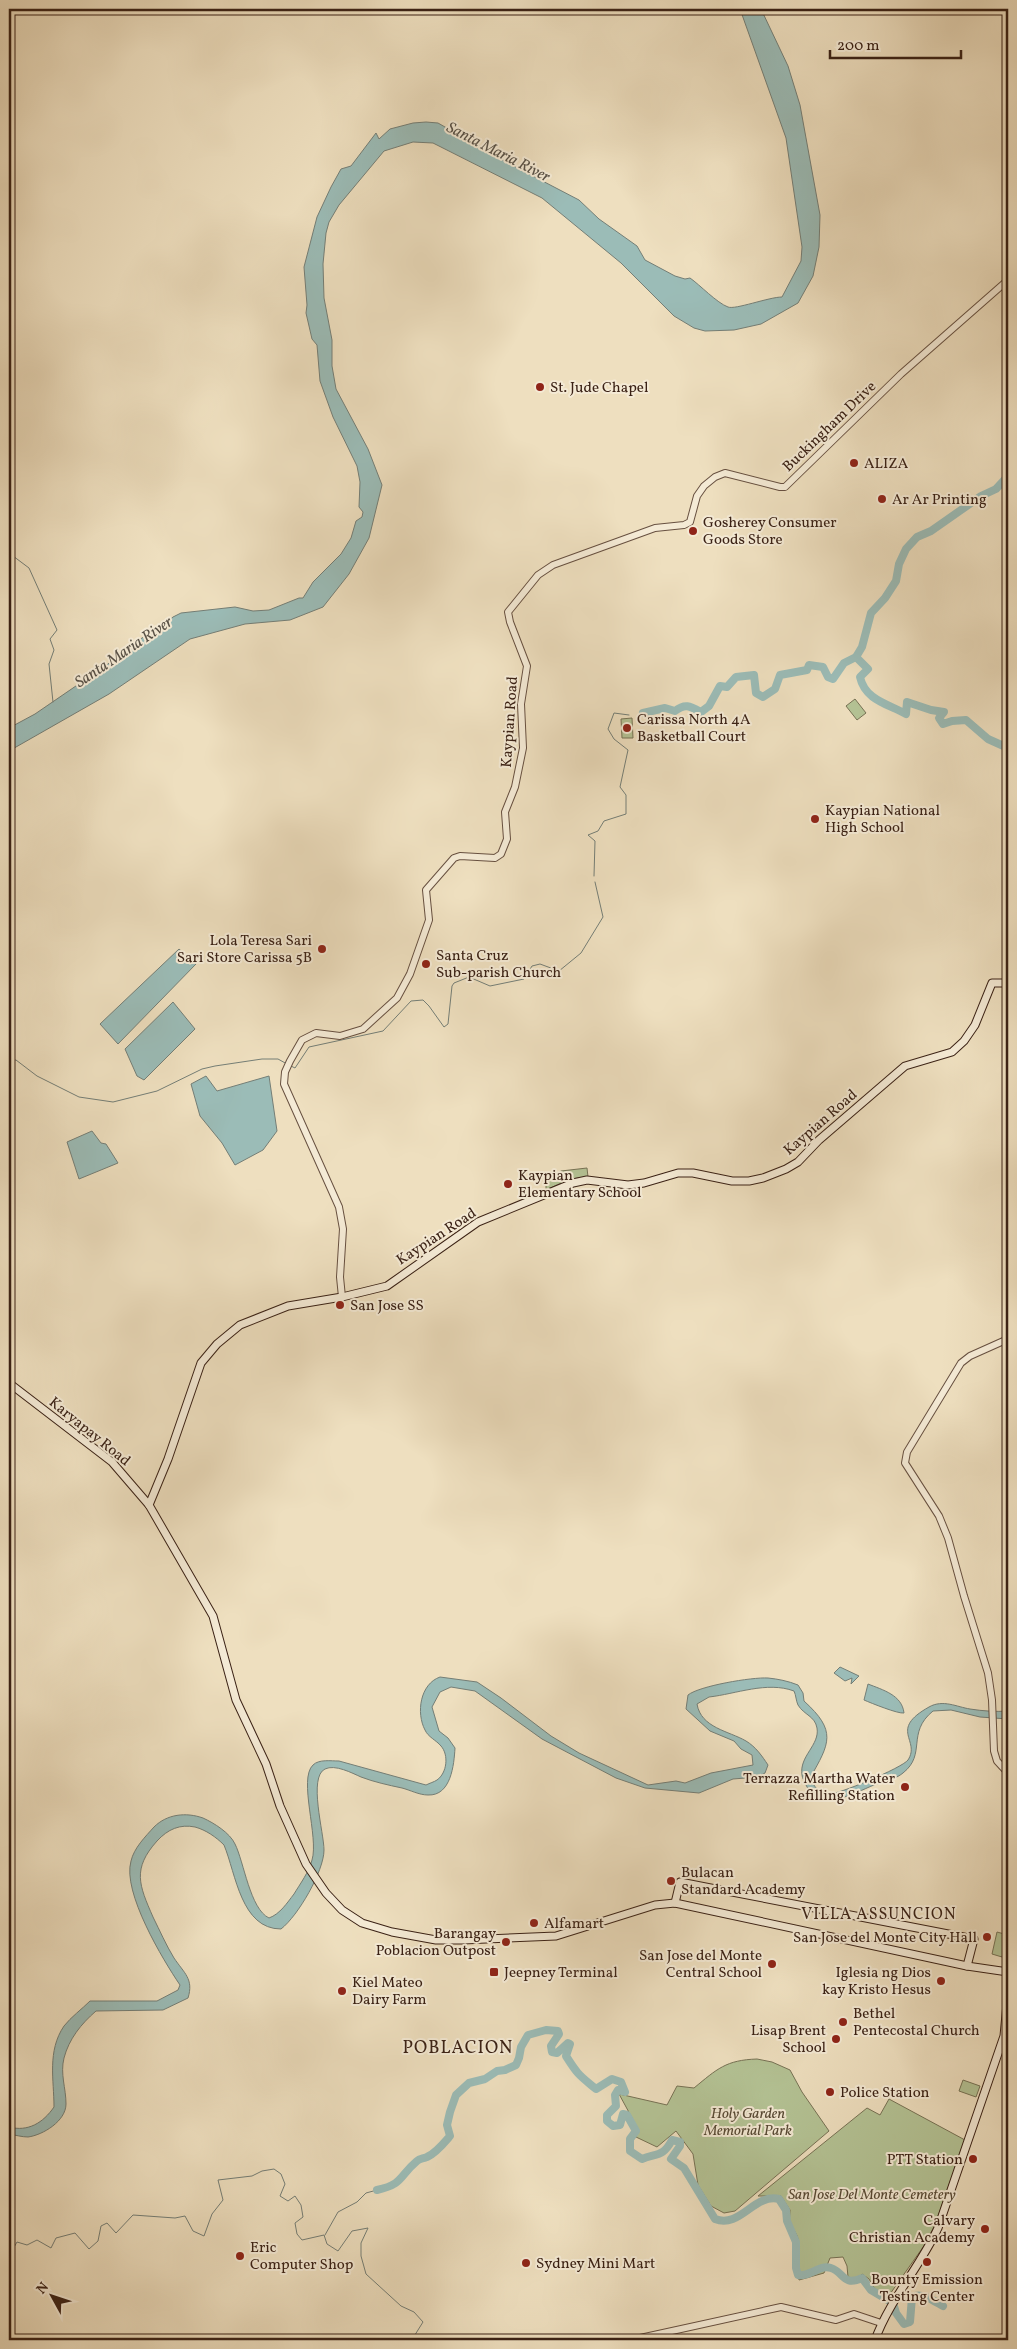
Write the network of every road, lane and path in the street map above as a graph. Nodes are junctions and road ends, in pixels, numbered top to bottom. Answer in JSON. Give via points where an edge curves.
{"nodes":[{"id":1,"x":1008,"y":280,"type":"edge"},
{"id":2,"x":508,"y":612,"type":"joint"},
{"id":3,"x":1008,"y":983,"type":"edge"},
{"id":4,"x":342,"y":1297,"type":"junction"},
{"id":5,"x":1008,"y":1339,"type":"edge"},
{"id":6,"x":9,"y":1383,"type":"edge"},
{"id":7,"x":149,"y":1505,"type":"junction"},
{"id":8,"x":1008,"y":1774,"type":"edge"},
{"id":9,"x":675,"y":1902,"type":"junction"},
{"id":10,"x":967,"y":1966,"type":"junction"},
{"id":11,"x":1008,"y":1972,"type":"edge"},
{"id":12,"x":1008,"y":1993,"type":"edge"},
{"id":13,"x":881,"y":2323,"type":"junction"},
{"id":14,"x":631,"y":2340,"type":"edge"},
{"id":15,"x":875,"y":2340,"type":"edge"}],
"edges":[{"from":1,"to":2,"type":"street","name":"Buckingham Drive","via":[[901,374],[785,486],[725,474],[715,477],[697,496],[690,522],[684,526],[655,528],[553,565],[538,575]]},
{"from":2,"to":4,"type":"street","name":"Kaypian Road","via":[[527,666],[521,704],[523,748],[515,787],[505,812],[505,848],[495,858],[454,858],[426,890],[428,920],[410,974],[397,998],[363,1029],[340,1036],[316,1033],[302,1040],[285,1072],[284,1084],[339,1207],[343,1230]]},
{"from":3,"to":4,"type":"main road","name":"Kaypian Road","via":[[992,983],[975,1026],[952,1052],[906,1066],[798,1162],[786,1169],[749,1180],[732,1181],[678,1173],[628,1185],[587,1180],[573,1183],[478,1222],[387,1286]]},
{"from":4,"to":7,"type":"main road","name":"Kaypian Road","via":[[288,1306],[248,1322],[209,1352],[201,1363]]},
{"from":5,"to":8,"type":"street","via":[[961,1363],[907,1452],[905,1463],[939,1516],[948,1538],[988,1673],[995,1756]]},
{"from":6,"to":7,"type":"main road","name":"Karyapay Road","via":[[112,1462]]},
{"from":7,"to":9,"type":"main road","name":"Karyapay Road","via":[[213,1616],[236,1700],[306,1864],[319,1885],[342,1910],[362,1923],[436,1940],[556,1936],[654,1905]]},
{"from":9,"to":10,"type":"main road"},
{"from":9,"to":10,"type":"main road","via":[[680,1882],[974,1939]]},
{"from":10,"to":11,"type":"main road"},
{"from":12,"to":13,"type":"main road","via":[[1004,2036],[938,2228]]},
{"from":13,"to":14,"type":"street","via":[[854,2314],[836,2320],[781,2307]]},
{"from":13,"to":15,"type":"main road"}]}
